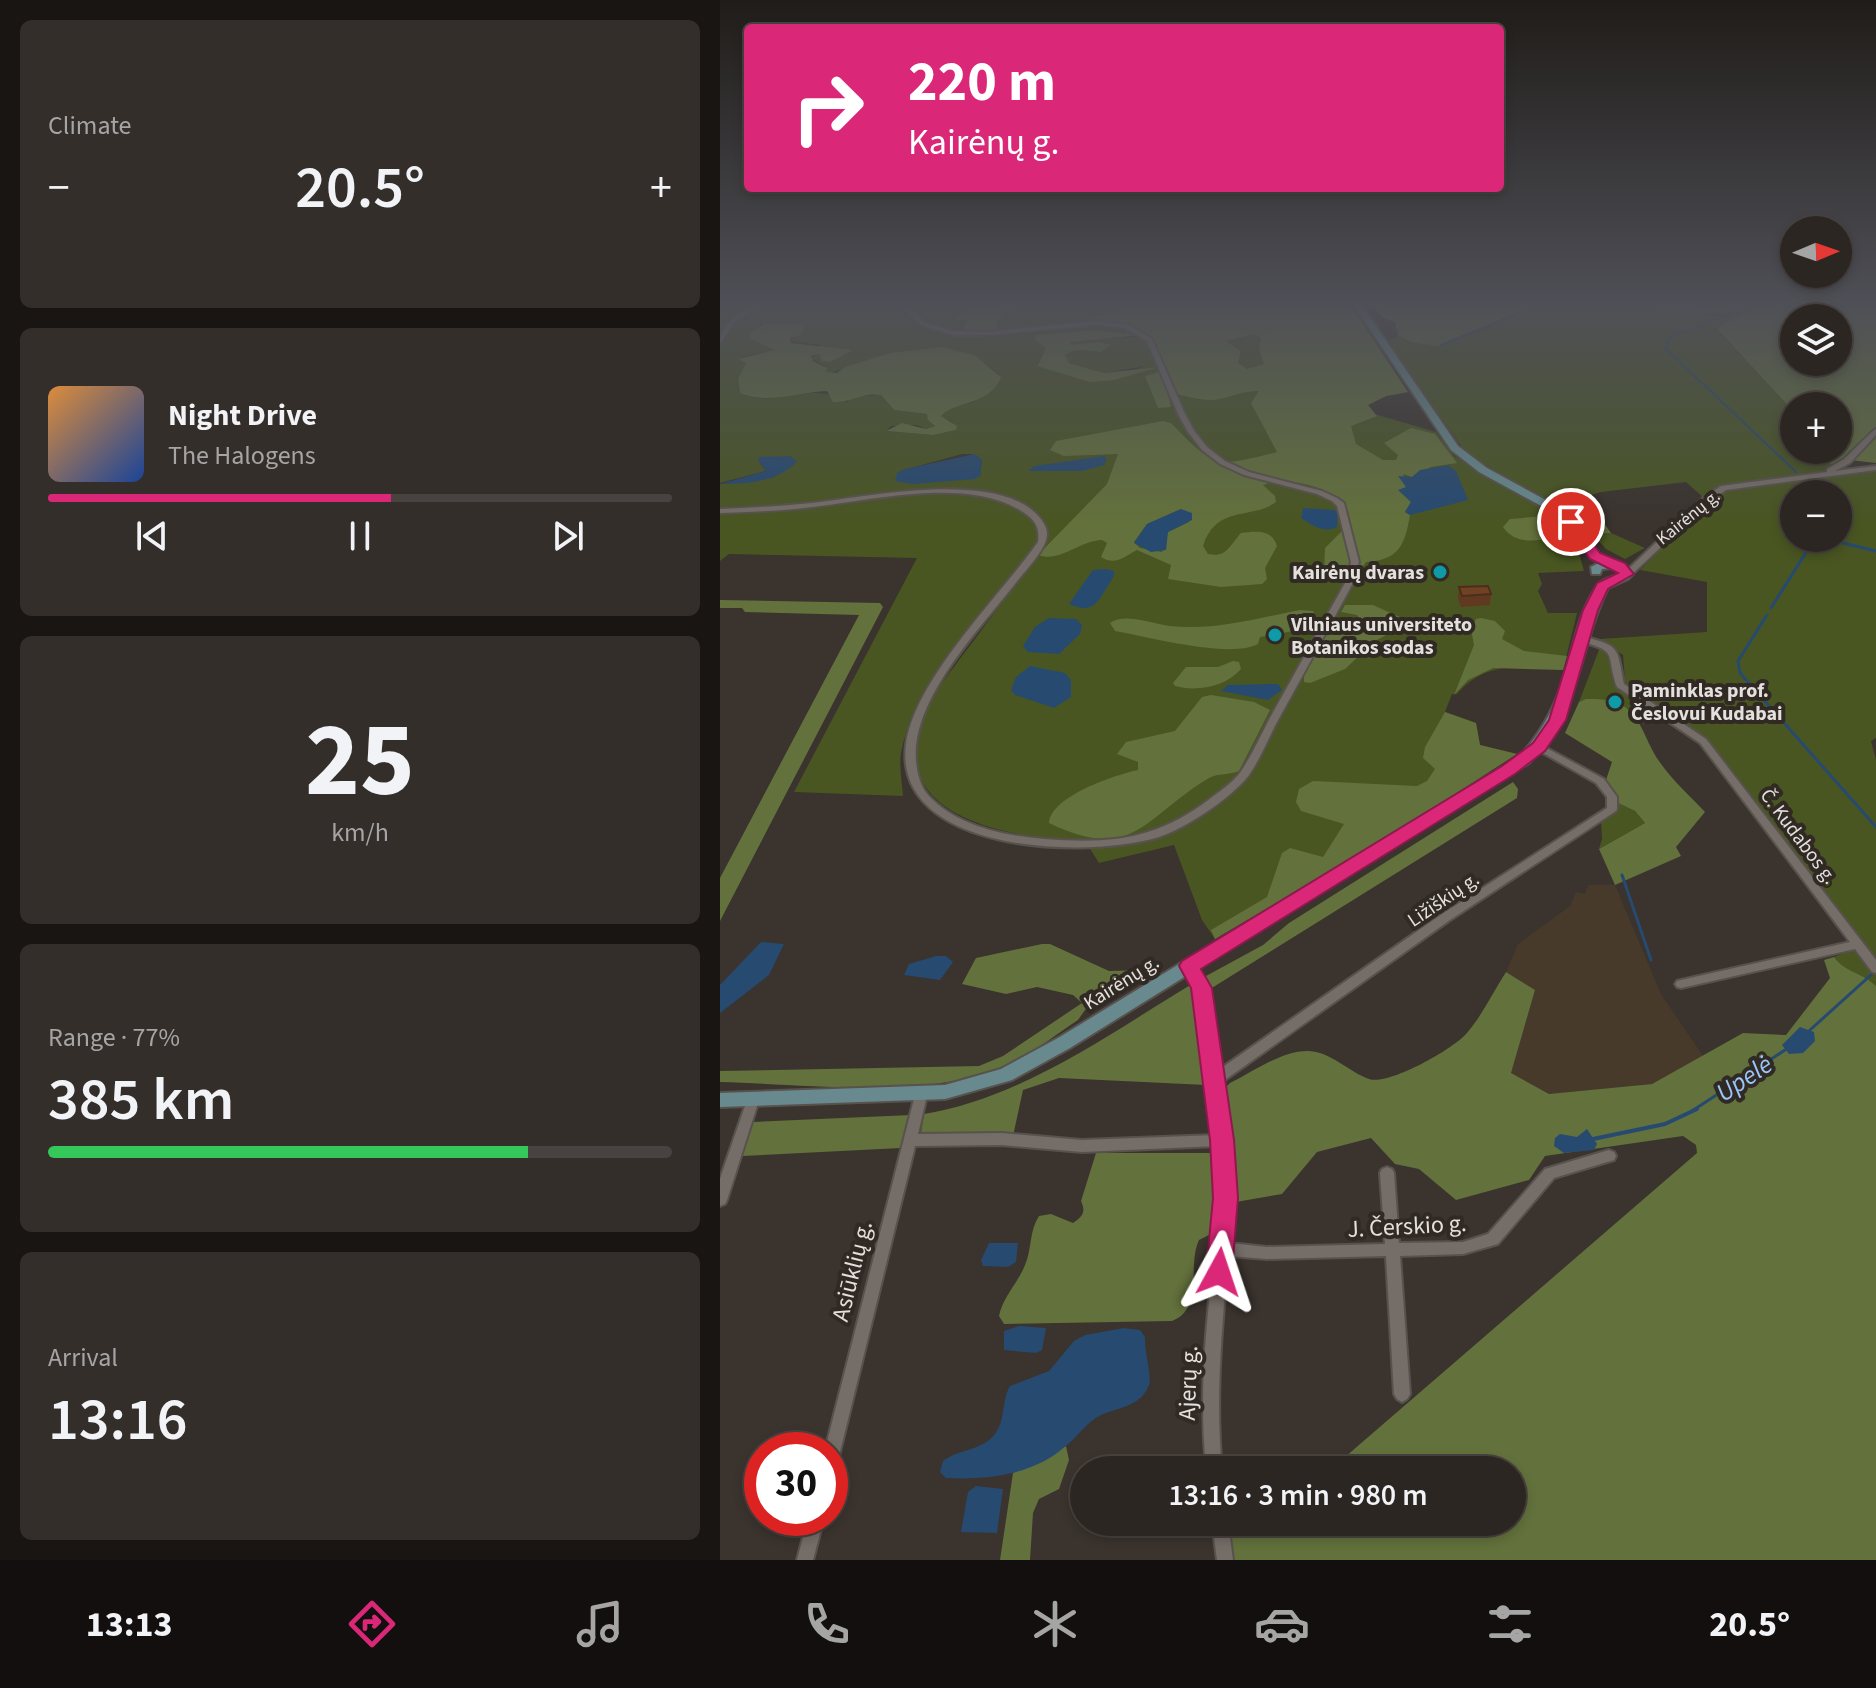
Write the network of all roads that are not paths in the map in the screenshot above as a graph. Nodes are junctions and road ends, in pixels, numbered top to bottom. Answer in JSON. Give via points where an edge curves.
{"nodes":[{"id":1,"x":1167,"y":377,"type":"edge"},
{"id":2,"x":1406,"y":377,"type":"edge"},
{"id":3,"x":1876,"y":431,"type":"edge"},
{"id":4,"x":1852,"y":456,"type":"edge"},
{"id":5,"x":1852,"y":462,"type":"edge"},
{"id":6,"x":1841,"y":464,"type":"edge"},
{"id":7,"x":1872,"y":468,"type":"edge"},
{"id":8,"x":1831,"y":473,"type":"junction"},
{"id":9,"x":720,"y":511,"type":"edge"},
{"id":10,"x":1584,"y":542,"type":"junction"},
{"id":11,"x":1645,"y":553,"type":"junction"},
{"id":12,"x":1613,"y":564,"type":"junction"},
{"id":13,"x":1596,"y":572,"type":"junction"},
{"id":14,"x":1627,"y":574,"type":"junction"},
{"id":15,"x":1615,"y":580,"type":"junction"},
{"id":16,"x":1591,"y":609,"type":"junction"},
{"id":17,"x":1582,"y":639,"type":"junction"},
{"id":18,"x":1539,"y":747,"type":"junction"},
{"id":19,"x":1858,"y":944,"type":"junction"},
{"id":20,"x":1189,"y":966,"type":"junction"},
{"id":21,"x":1876,"y":969,"type":"edge"},
{"id":22,"x":1681,"y":984,"type":"dead end"},
{"id":23,"x":1213,"y":1081,"type":"junction"},
{"id":24,"x":921,"y":1095,"type":"junction"},
{"id":25,"x":720,"y":1100,"type":"edge"},
{"id":26,"x":753,"y":1100,"type":"junction"},
{"id":27,"x":910,"y":1140,"type":"junction"},
{"id":28,"x":1222,"y":1140,"type":"junction"},
{"id":29,"x":1609,"y":1156,"type":"dead end"},
{"id":30,"x":1387,"y":1173,"type":"dead end"},
{"id":31,"x":720,"y":1200,"type":"edge"},
{"id":32,"x":1222,"y":1249,"type":"junction"},
{"id":33,"x":1391,"y":1249,"type":"junction"},
{"id":34,"x":1402,"y":1394,"type":"dead end"},
{"id":35,"x":837,"y":1432,"type":"edge"},
{"id":36,"x":1212,"y":1456,"type":"edge"},
{"id":37,"x":811,"y":1536,"type":"edge"},
{"id":38,"x":1222,"y":1536,"type":"edge"},
{"id":39,"x":805,"y":1560,"type":"edge"},
{"id":40,"x":1225,"y":1560,"type":"edge"}],
"edges":[{"from":1,"to":9,"type":"street","via":[[1198,445],[1244,474],[1325,495],[1341,505],[1355,562],[1349,583],[1242,777],[1172,827],[1112,844],[1062,845],[1002,835],[957,820],[919,790],[911,765],[913,732],[936,682],[1042,542],[1038,521],[1016,504],[969,492]]},
{"from":2,"to":10,"type":"main road","via":[[1454,448],[1558,511]]},
{"from":3,"to":4,"type":"street"},
{"from":5,"to":7,"type":"street"},
{"from":6,"to":8,"type":"street"},
{"from":7,"to":8,"type":"street","name":"Kairėnų g."},
{"from":8,"to":11,"type":"street","name":"Kairėnų g.","via":[[1724,488]]},
{"from":10,"to":12,"type":"main road","via":[[1595,556]]},
{"from":10,"to":13,"type":"main road"},
{"from":11,"to":12,"type":"street","name":"Kairėnų g."},
{"from":11,"to":14,"type":"street","name":"Kairėnų g."},
{"from":12,"to":13,"type":"main road","via":[[1597,567]]},
{"from":12,"to":14,"type":"main road"},
{"from":13,"to":15,"type":"main road"},
{"from":13,"to":16,"type":"main road","name":"Kairėnų g."},
{"from":14,"to":15,"type":"main road"},
{"from":15,"to":16,"type":"main road","name":"Kairėnų g.","via":[[1602,587]]},
{"from":16,"to":17,"type":"main road","name":"Kairėnų g."},
{"from":17,"to":18,"type":"main road","name":"Kairėnų g.","via":[[1557,720]]},
{"from":17,"to":19,"type":"street","name":"Č. Kudabos g.","via":[[1614,653],[1617,681],[1628,693],[1703,741]]},
{"from":18,"to":20,"type":"main road","name":"Kairėnų g."},
{"from":18,"to":23,"type":"street","name":"Ližiškių g.","via":[[1600,781],[1612,797],[1612,809],[1446,917]]},
{"from":19,"to":21,"type":"street"},
{"from":19,"to":22,"type":"street"},
{"from":20,"to":23,"type":"street","name":"Ajerų g.","via":[[1201,988]]},
{"from":20,"to":24,"type":"main road","name":"Kairėnų g.","via":[[1022,1068],[979,1084]]},
{"from":23,"to":28,"type":"street","name":"Ajerų g."},
{"from":24,"to":26,"type":"main road","name":"Kairėnų g."},
{"from":24,"to":27,"type":"street","name":"Asiūklių g."},
{"from":25,"to":26,"type":"main road","name":"Kairėnų g."},
{"from":26,"to":31,"type":"street"},
{"from":27,"to":28,"type":"street","via":[[1002,1139],[1082,1146]]},
{"from":27,"to":35,"type":"street","name":"Asiūklių g."},
{"from":28,"to":32,"type":"street","name":"Ajerų g."},
{"from":29,"to":33,"type":"street","name":"J. Čerskio g.","via":[[1550,1173],[1493,1239],[1463,1248]]},
{"from":30,"to":33,"type":"street"},
{"from":32,"to":33,"type":"street","name":"J. Čerskio g."},
{"from":32,"to":36,"type":"street","name":"Ajerų g.","via":[[1214,1319]]},
{"from":33,"to":34,"type":"street"},
{"from":37,"to":39,"type":"street"},
{"from":38,"to":40,"type":"street"}]}
